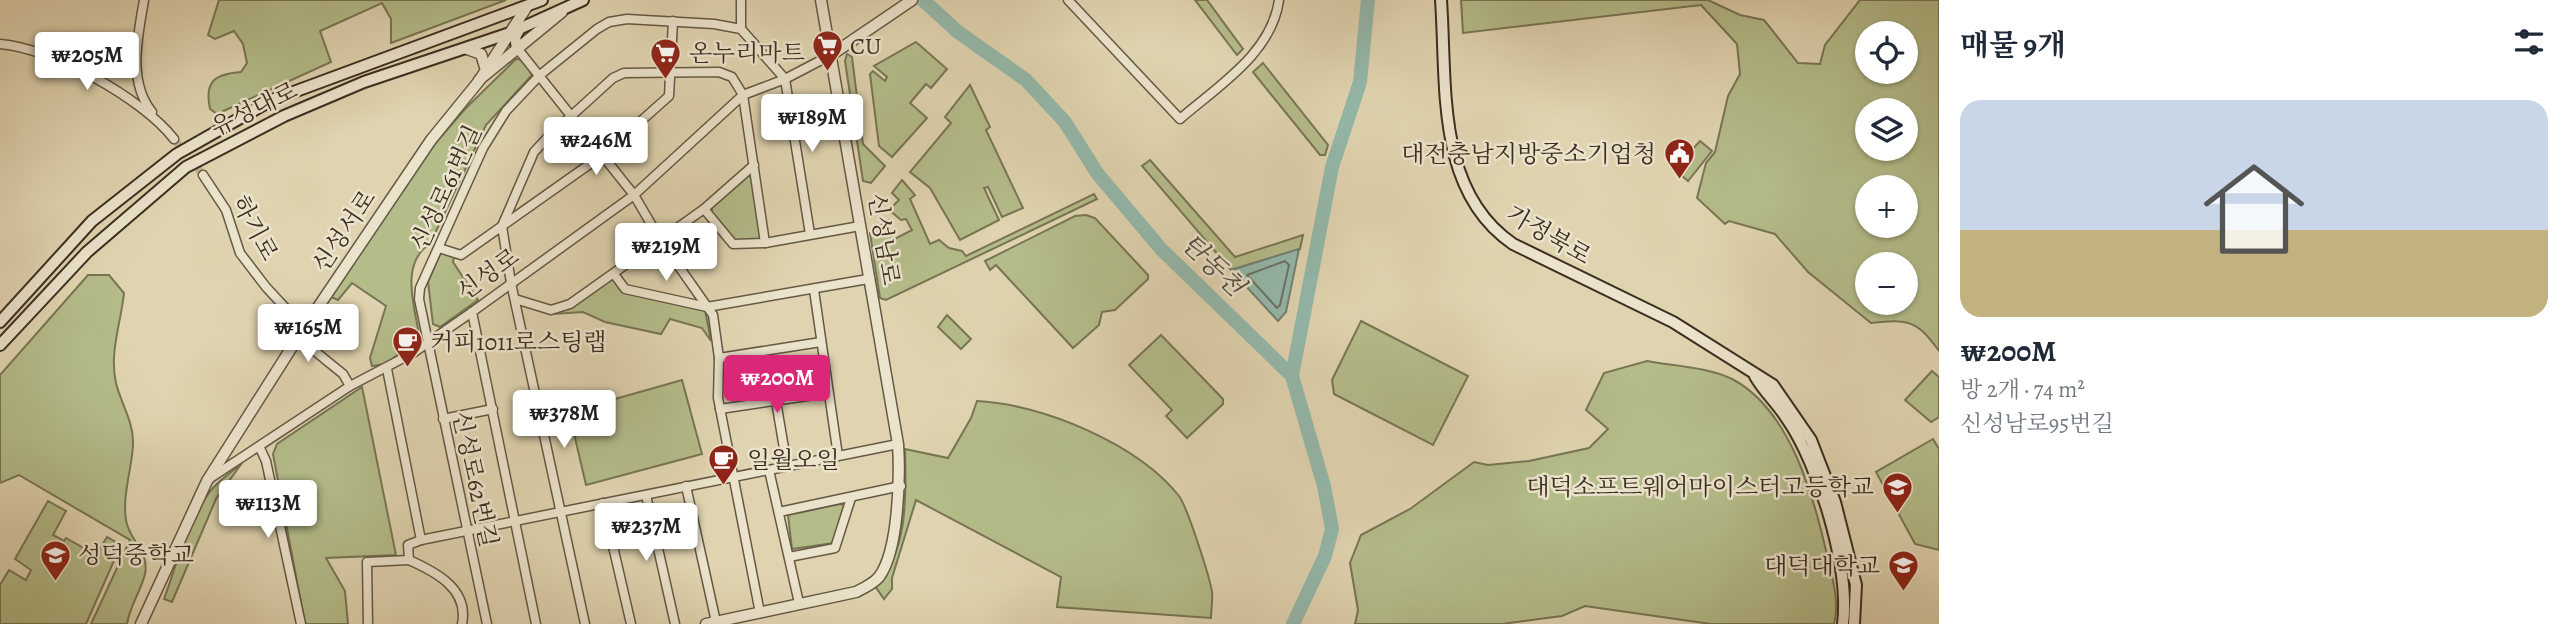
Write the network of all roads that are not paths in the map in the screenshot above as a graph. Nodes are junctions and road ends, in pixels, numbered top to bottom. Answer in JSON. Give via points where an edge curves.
{"nodes":[{"id":1,"x":144,"y":0,"type":"edge"},
{"id":2,"x":542,"y":0,"type":"edge"},
{"id":3,"x":583,"y":0,"type":"edge"},
{"id":4,"x":741,"y":0,"type":"edge"},
{"id":5,"x":821,"y":0,"type":"edge"},
{"id":6,"x":1068,"y":0,"type":"edge"},
{"id":7,"x":1279,"y":0,"type":"edge"},
{"id":8,"x":1441,"y":0,"type":"edge"},
{"id":9,"x":908,"y":3,"type":"edge"},
{"id":10,"x":526,"y":8,"type":"junction"},
{"id":11,"x":564,"y":10,"type":"junction"},
{"id":12,"x":673,"y":21,"type":"junction"},
{"id":13,"x":741,"y":30,"type":"junction"},
{"id":14,"x":515,"y":31,"type":"junction"},
{"id":15,"x":0,"y":44,"type":"edge"},
{"id":16,"x":517,"y":48,"type":"junction"},
{"id":17,"x":467,"y":49,"type":"junction"},
{"id":18,"x":831,"y":55,"type":"junction"},
{"id":19,"x":485,"y":67,"type":"junction"},
{"id":20,"x":669,"y":72,"type":"junction"},
{"id":21,"x":540,"y":75,"type":"junction"},
{"id":22,"x":785,"y":79,"type":"junction"},
{"id":23,"x":478,"y":81,"type":"junction"},
{"id":24,"x":743,"y":94,"type":"junction"},
{"id":25,"x":572,"y":115,"type":"junction"},
{"id":26,"x":161,"y":122,"type":"junction"},
{"id":27,"x":174,"y":139,"type":"tunnel mouth"},
{"id":28,"x":604,"y":154,"type":"junction"},
{"id":29,"x":754,"y":165,"type":"junction"},
{"id":30,"x":203,"y":175,"type":"tunnel mouth"},
{"id":31,"x":634,"y":195,"type":"junction"},
{"id":32,"x":704,"y":209,"type":"junction"},
{"id":33,"x":502,"y":226,"type":"junction"},
{"id":34,"x":860,"y":226,"type":"junction"},
{"id":35,"x":810,"y":234,"type":"junction"},
{"id":36,"x":661,"y":241,"type":"junction"},
{"id":37,"x":765,"y":243,"type":"junction"},
{"id":38,"x":439,"y":248,"type":"junction"},
{"id":39,"x":614,"y":274,"type":"junction"},
{"id":40,"x":868,"y":279,"type":"junction"},
{"id":41,"x":511,"y":283,"type":"junction"},
{"id":42,"x":814,"y":290,"type":"junction"},
{"id":43,"x":515,"y":299,"type":"junction"},
{"id":44,"x":707,"y":307,"type":"junction"},
{"id":45,"x":472,"y":312,"type":"junction"},
{"id":46,"x":0,"y":322,"type":"edge"},
{"id":47,"x":304,"y":328,"type":"junction"},
{"id":48,"x":427,"y":341,"type":"junction"},
{"id":49,"x":821,"y":342,"type":"junction"},
{"id":50,"x":0,"y":345,"type":"edge"},
{"id":51,"x":719,"y":358,"type":"junction"},
{"id":52,"x":387,"y":369,"type":"junction"},
{"id":53,"x":1755,"y":376,"type":"junction"},
{"id":54,"x":349,"y":386,"type":"junction"},
{"id":55,"x":828,"y":393,"type":"junction"},
{"id":56,"x":776,"y":401,"type":"junction"},
{"id":57,"x":493,"y":409,"type":"junction"},
{"id":58,"x":720,"y":409,"type":"junction"},
{"id":59,"x":443,"y":419,"type":"junction"},
{"id":60,"x":898,"y":444,"type":"junction"},
{"id":61,"x":260,"y":448,"type":"junction"},
{"id":62,"x":838,"y":456,"type":"junction"},
{"id":63,"x":788,"y":466,"type":"junction"},
{"id":64,"x":769,"y":470,"type":"junction"},
{"id":65,"x":732,"y":477,"type":"junction"},
{"id":66,"x":207,"y":481,"type":"junction"},
{"id":67,"x":686,"y":486,"type":"junction"},
{"id":68,"x":901,"y":486,"type":"junction"},
{"id":69,"x":646,"y":495,"type":"junction"},
{"id":70,"x":851,"y":498,"type":"junction"},
{"id":71,"x":603,"y":503,"type":"junction"},
{"id":72,"x":563,"y":511,"type":"junction"},
{"id":73,"x":779,"y":512,"type":"junction"},
{"id":74,"x":516,"y":521,"type":"junction"},
{"id":75,"x":466,"y":531,"type":"junction"},
{"id":76,"x":421,"y":540,"type":"junction"},
{"id":77,"x":789,"y":557,"type":"junction"},
{"id":78,"x":409,"y":560,"type":"junction"},
{"id":79,"x":799,"y":603,"type":"junction"},
{"id":80,"x":760,"y":612,"type":"junction"},
{"id":81,"x":711,"y":623,"type":"edge"},
{"id":82,"x":141,"y":624,"type":"edge"},
{"id":83,"x":301,"y":624,"type":"edge"},
{"id":84,"x":368,"y":624,"type":"edge"},
{"id":85,"x":462,"y":624,"type":"edge"},
{"id":86,"x":487,"y":624,"type":"edge"},
{"id":87,"x":536,"y":624,"type":"edge"},
{"id":88,"x":585,"y":624,"type":"edge"},
{"id":89,"x":631,"y":624,"type":"edge"},
{"id":90,"x":675,"y":624,"type":"edge"},
{"id":91,"x":1843,"y":624,"type":"edge"},
{"id":92,"x":1854,"y":624,"type":"edge"}],
"edges":[{"from":1,"to":26,"type":"street","via":[[138,90]]},
{"from":2,"to":10,"type":"main road","name":"유성대로"},
{"from":3,"to":11,"type":"main road","name":"유성대로"},
{"from":4,"to":13,"type":"street"},
{"from":5,"to":18,"type":"street","name":"신성남로"},
{"from":6,"to":7,"type":"street","via":[[1180,118],[1255,53]]},
{"from":8,"to":53,"type":"main road","name":"가정북로","via":[[1455,161],[1477,211],[1513,244],[1674,322]]},
{"from":9,"to":18,"type":"street","name":"신성로"},
{"from":10,"to":14,"type":"street"},
{"from":10,"to":46,"type":"main road","name":"유성대로","via":[[272,100],[177,154],[92,221]]},
{"from":11,"to":14,"type":"main road","name":"유성대로"},
{"from":11,"to":16,"type":"street"},
{"from":12,"to":13,"type":"street","name":"신성로61번길"},
{"from":12,"to":20,"type":"street"},
{"from":12,"to":21,"type":"street","name":"신성로61번길","via":[[609,22]]},
{"from":13,"to":22,"type":"street"},
{"from":14,"to":16,"type":"main road"},
{"from":14,"to":17,"type":"main road","name":"유성대로"},
{"from":14,"to":19,"type":"street"},
{"from":15,"to":26,"type":"street","via":[[18,45],[62,62]]},
{"from":16,"to":21,"type":"street"},
{"from":16,"to":23,"type":"street"},
{"from":17,"to":19,"type":"street","via":[[481,54]]},
{"from":17,"to":50,"type":"main road","name":"유성대로","via":[[364,82],[284,116],[186,167],[87,252]]},
{"from":18,"to":22,"type":"street","name":"신성로"},
{"from":18,"to":34,"type":"street","name":"신성남로"},
{"from":19,"to":23,"type":"street"},
{"from":20,"to":24,"type":"street","via":[[719,72],[732,78]]},
{"from":20,"to":25,"type":"street","via":[[624,73]]},
{"from":20,"to":28,"type":"street","via":[[669,96]]},
{"from":21,"to":25,"type":"street"},
{"from":21,"to":38,"type":"street","name":"신성로61번길","via":[[506,111],[482,148]]},
{"from":22,"to":24,"type":"street","name":"신성로"},
{"from":22,"to":35,"type":"street"},
{"from":23,"to":47,"type":"street","name":"신성서로","via":[[431,140]]},
{"from":24,"to":29,"type":"street"},
{"from":24,"to":31,"type":"street","name":"신성로"},
{"from":25,"to":28,"type":"street"},
{"from":25,"to":33,"type":"street","via":[[534,152]]},
{"from":26,"to":27,"type":"street"},
{"from":28,"to":31,"type":"street"},
{"from":28,"to":33,"type":"street"},
{"from":29,"to":32,"type":"street"},
{"from":29,"to":37,"type":"street"},
{"from":30,"to":47,"type":"street","name":"하기로","via":[[226,210],[240,253]]},
{"from":31,"to":36,"type":"street"},
{"from":31,"to":41,"type":"street","name":"신성로"},
{"from":32,"to":36,"type":"street"},
{"from":32,"to":37,"type":"street","via":[[733,244]]},
{"from":33,"to":38,"type":"street","via":[[461,255]]},
{"from":33,"to":41,"type":"street"},
{"from":34,"to":35,"type":"street"},
{"from":34,"to":40,"type":"street","name":"신성남로"},
{"from":35,"to":37,"type":"street"},
{"from":36,"to":39,"type":"street"},
{"from":36,"to":44,"type":"street"},
{"from":38,"to":48,"type":"street","name":"신성로61번길","via":[[420,288]]},
{"from":39,"to":43,"type":"street","via":[[570,304],[551,310]]},
{"from":39,"to":44,"type":"street","via":[[625,289]]},
{"from":40,"to":42,"type":"street"},
{"from":40,"to":60,"type":"street","name":"신성남로"},
{"from":41,"to":43,"type":"street"},
{"from":41,"to":45,"type":"street","name":"신성로"},
{"from":42,"to":44,"type":"street"},
{"from":42,"to":49,"type":"street"},
{"from":43,"to":72,"type":"street"},
{"from":44,"to":51,"type":"street","via":[[713,315]]},
{"from":45,"to":48,"type":"street","name":"신성로"},
{"from":45,"to":57,"type":"street"},
{"from":47,"to":54,"type":"street","name":"하기로","via":[[311,348],[344,374]]},
{"from":47,"to":66,"type":"street","name":"신성서로"},
{"from":48,"to":52,"type":"street","name":"신성로"},
{"from":48,"to":59,"type":"street","name":"신성로62번길"},
{"from":49,"to":51,"type":"street"},
{"from":49,"to":55,"type":"street"},
{"from":51,"to":58,"type":"street"},
{"from":52,"to":54,"type":"street","name":"신성로"},
{"from":52,"to":76,"type":"street"},
{"from":53,"to":91,"type":"main road","name":"가정북로","via":[[1787,419],[1823,496],[1844,586]]},
{"from":53,"to":92,"type":"main road","name":"가정북로","via":[[1784,397],[1821,461],[1856,585]]},
{"from":54,"to":61,"type":"street","name":"신성로"},
{"from":55,"to":56,"type":"street"},
{"from":55,"to":62,"type":"street"},
{"from":56,"to":58,"type":"street"},
{"from":56,"to":63,"type":"street"},
{"from":57,"to":59,"type":"street"},
{"from":57,"to":74,"type":"street"},
{"from":58,"to":65,"type":"street"},
{"from":59,"to":75,"type":"street","name":"신성로62번길"},
{"from":60,"to":62,"type":"street"},
{"from":60,"to":68,"type":"street","name":"신성남로"},
{"from":61,"to":66,"type":"street","name":"신성로"},
{"from":61,"to":83,"type":"street"},
{"from":62,"to":63,"type":"street"},
{"from":63,"to":64,"type":"street"},
{"from":64,"to":65,"type":"street"},
{"from":64,"to":73,"type":"street"},
{"from":65,"to":67,"type":"street"},
{"from":65,"to":80,"type":"street"},
{"from":66,"to":82,"type":"street"},
{"from":67,"to":69,"type":"street"},
{"from":67,"to":81,"type":"street","name":"신성남로"},
{"from":68,"to":70,"type":"street"},
{"from":68,"to":79,"type":"street","name":"신성남로","via":[[885,564],[878,577],[856,592]]},
{"from":69,"to":71,"type":"street"},
{"from":69,"to":90,"type":"street"},
{"from":70,"to":73,"type":"street"},
{"from":70,"to":77,"type":"street","via":[[835,548]]},
{"from":71,"to":72,"type":"street"},
{"from":71,"to":89,"type":"street"},
{"from":72,"to":74,"type":"street"},
{"from":72,"to":88,"type":"street"},
{"from":73,"to":77,"type":"street"},
{"from":74,"to":75,"type":"street"},
{"from":74,"to":87,"type":"street"},
{"from":75,"to":76,"type":"street"},
{"from":75,"to":86,"type":"street","name":"신성로62번길"},
{"from":76,"to":78,"type":"street","via":[[408,545]]},
{"from":77,"to":79,"type":"street"},
{"from":78,"to":84,"type":"street","via":[[367,562]]},
{"from":78,"to":85,"type":"street","via":[[444,578],[455,590]]},
{"from":79,"to":80,"type":"street","name":"신성남로"},
{"from":80,"to":81,"type":"street","name":"신성남로"}]}
